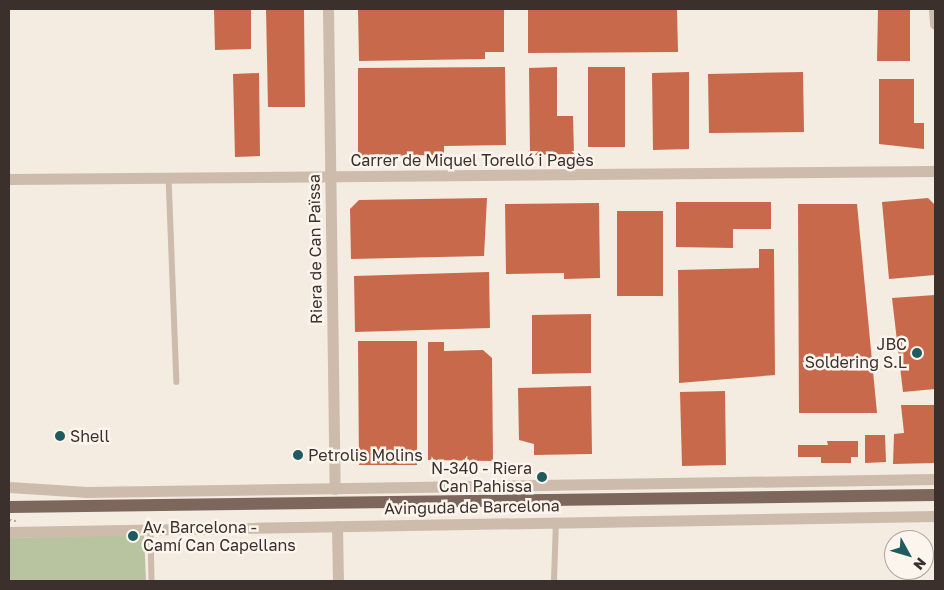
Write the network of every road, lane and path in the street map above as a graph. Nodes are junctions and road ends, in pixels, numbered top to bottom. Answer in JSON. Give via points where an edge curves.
{"nodes":[{"id":1,"x":328,"y":9,"type":"edge"},
{"id":2,"x":934,"y":9,"type":"edge"},
{"id":3,"x":935,"y":24,"type":"edge"},
{"id":4,"x":935,"y":171,"type":"edge"},
{"id":5,"x":330,"y":176,"type":"junction"},
{"id":6,"x":170,"y":177,"type":"junction"},
{"id":7,"x":9,"y":179,"type":"edge"},
{"id":8,"x":176,"y":382,"type":"dead end"},
{"id":9,"x":935,"y":479,"type":"edge"},
{"id":10,"x":9,"y":487,"type":"edge"},
{"id":11,"x":336,"y":488,"type":"junction"},
{"id":12,"x":87,"y":492,"type":"junction"},
{"id":13,"x":935,"y":495,"type":"edge"},
{"id":14,"x":9,"y":507,"type":"edge"},
{"id":15,"x":159,"y":507,"type":"junction"},
{"id":16,"x":935,"y":516,"type":"edge"},
{"id":17,"x":556,"y":522,"type":"junction"},
{"id":18,"x":337,"y":526,"type":"junction"},
{"id":19,"x":151,"y":528,"type":"junction"},
{"id":20,"x":9,"y":532,"type":"edge"},
{"id":21,"x":152,"y":581,"type":"edge"},
{"id":22,"x":338,"y":581,"type":"edge"},
{"id":23,"x":554,"y":581,"type":"edge"}],
"edges":[{"from":1,"to":5,"type":"street","name":"Riera de Can Païssa"},
{"from":2,"to":3,"type":"street"},
{"from":4,"to":5,"type":"street","name":"Carrer de Miquel Torelló i Pagès"},
{"from":5,"to":6,"type":"street","name":"Carrer de Miquel Torelló i Pagès"},
{"from":5,"to":11,"type":"street","name":"Riera de Can Païssa"},
{"from":6,"to":7,"type":"street","name":"Carrer de Miquel Torelló i Pagès"},
{"from":6,"to":8,"type":"lane"},
{"from":9,"to":11,"type":"street","name":"Avinguda de Barcelona"},
{"from":10,"to":12,"type":"street","name":"Avinguda de Barcelona"},
{"from":11,"to":12,"type":"street","name":"Avinguda de Barcelona"},
{"from":12,"to":15,"type":"street","name":"Avinguda de Barcelona"},
{"from":13,"to":15,"type":"main road","name":"Avinguda de Barcelona"},
{"from":14,"to":15,"type":"main road","name":"Avinguda de Barcelona"},
{"from":16,"to":17,"type":"street","name":"Avinguda de Barcelona"},
{"from":17,"to":18,"type":"street","name":"Avinguda de Barcelona"},
{"from":17,"to":23,"type":"lane"},
{"from":18,"to":19,"type":"street","name":"Avinguda de Barcelona"},
{"from":18,"to":22,"type":"street"},
{"from":19,"to":20,"type":"street","name":"Avinguda de Barcelona"},
{"from":19,"to":21,"type":"lane"}]}
